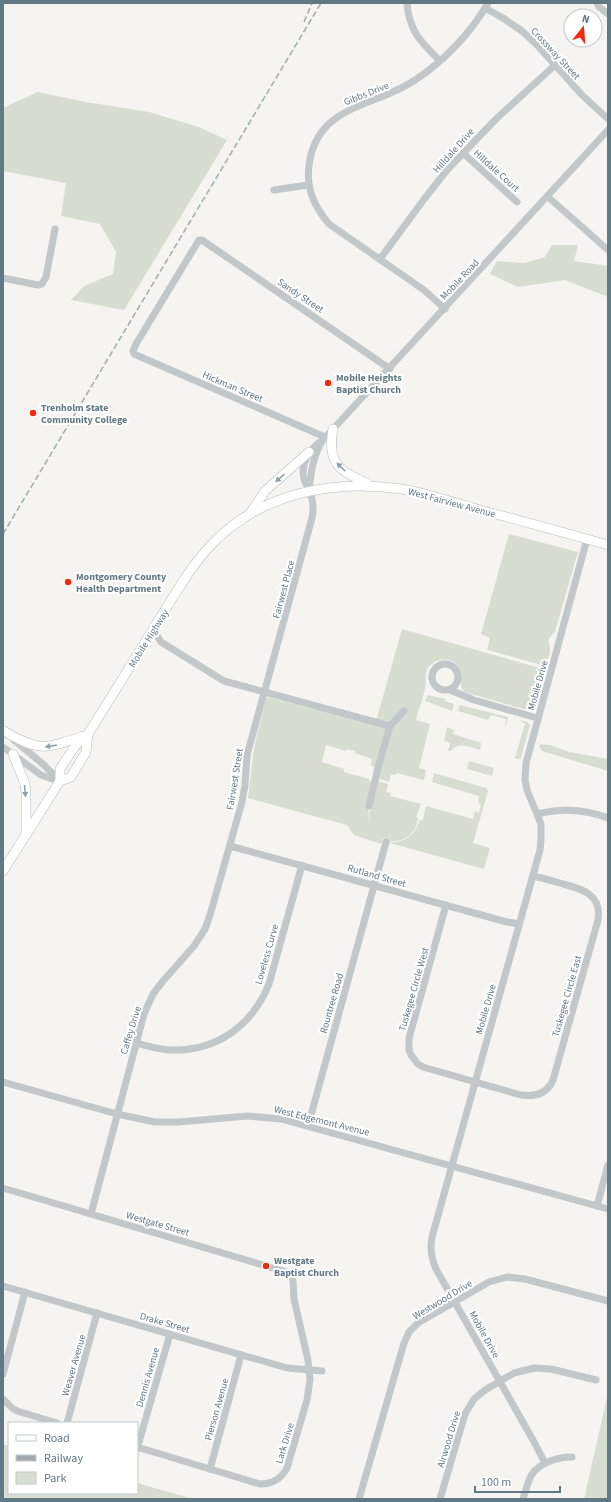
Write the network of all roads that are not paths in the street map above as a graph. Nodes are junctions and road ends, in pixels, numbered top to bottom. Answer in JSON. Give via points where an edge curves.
{"nodes":[{"id":1,"x":407,"y":3,"type":"edge"},
{"id":2,"x":597,"y":3,"type":"edge"},
{"id":3,"x":486,"y":5,"type":"edge"},
{"id":4,"x":608,"y":14,"type":"edge"},
{"id":5,"x":439,"y":60,"type":"junction"},
{"id":6,"x":554,"y":66,"type":"junction"},
{"id":7,"x":608,"y":119,"type":"edge"},
{"id":8,"x":608,"y":130,"type":"edge"},
{"id":9,"x":463,"y":153,"type":"junction"},
{"id":10,"x":308,"y":186,"type":"junction"},
{"id":11,"x":274,"y":190,"type":"dead end"},
{"id":12,"x":547,"y":196,"type":"junction"},
{"id":13,"x":517,"y":202,"type":"dead end"},
{"id":14,"x":56,"y":229,"type":"dead end"},
{"id":15,"x":608,"y":250,"type":"edge"},
{"id":16,"x":380,"y":259,"type":"junction"},
{"id":17,"x":3,"y":278,"type":"edge"},
{"id":18,"x":444,"y":309,"type":"junction"},
{"id":19,"x":133,"y":352,"type":"joint"},
{"id":20,"x":390,"y":368,"type":"junction"},
{"id":21,"x":333,"y":429,"type":"junction"},
{"id":22,"x":324,"y":438,"type":"junction"},
{"id":23,"x":309,"y":452,"type":"junction"},
{"id":24,"x":374,"y":486,"type":"junction"},
{"id":25,"x":310,"y":491,"type":"junction"},
{"id":26,"x":249,"y":514,"type":"junction"},
{"id":27,"x":587,"y":539,"type":"junction"},
{"id":28,"x":608,"y":545,"type":"edge"},
{"id":29,"x":153,"y":629,"type":"junction"},
{"id":30,"x":450,"y":690,"type":"dead end"},
{"id":31,"x":264,"y":692,"type":"junction"},
{"id":32,"x":404,"y":711,"type":"dead end"},
{"id":33,"x":537,"y":718,"type":"junction"},
{"id":34,"x":390,"y":726,"type":"junction"},
{"id":35,"x":3,"y":731,"type":"edge"},
{"id":36,"x":88,"y":734,"type":"junction"},
{"id":37,"x":3,"y":747,"type":"edge"},
{"id":38,"x":13,"y":754,"type":"junction"},
{"id":39,"x":60,"y":781,"type":"junction"},
{"id":40,"x":369,"y":806,"type":"dead end"},
{"id":41,"x":537,"y":814,"type":"junction"},
{"id":42,"x":608,"y":818,"type":"edge"},
{"id":43,"x":26,"y":835,"type":"junction"},
{"id":44,"x":386,"y":842,"type":"dead end"},
{"id":45,"x":230,"y":846,"type":"junction"},
{"id":46,"x":302,"y":865,"type":"junction"},
{"id":47,"x":3,"y":871,"type":"edge"},
{"id":48,"x":532,"y":876,"type":"junction"},
{"id":49,"x":374,"y":885,"type":"junction"},
{"id":50,"x":446,"y":905,"type":"junction"},
{"id":51,"x":519,"y":924,"type":"junction"},
{"id":52,"x":136,"y":1043,"type":"junction"},
{"id":53,"x":3,"y":1082,"type":"edge"},
{"id":54,"x":475,"y":1082,"type":"junction"},
{"id":55,"x":117,"y":1114,"type":"junction"},
{"id":56,"x":308,"y":1126,"type":"junction"},
{"id":57,"x":608,"y":1165,"type":"edge"},
{"id":58,"x":452,"y":1166,"type":"junction"},
{"id":59,"x":3,"y":1188,"type":"edge"},
{"id":60,"x":597,"y":1206,"type":"junction"},
{"id":61,"x":608,"y":1209,"type":"edge"},
{"id":62,"x":91,"y":1214,"type":"junction"},
{"id":63,"x":3,"y":1286,"type":"edge"},
{"id":64,"x":294,"y":1288,"type":"joint"},
{"id":65,"x":25,"y":1292,"type":"junction"},
{"id":66,"x":608,"y":1301,"type":"edge"},
{"id":67,"x":455,"y":1302,"type":"junction"},
{"id":68,"x":98,"y":1313,"type":"junction"},
{"id":69,"x":170,"y":1334,"type":"junction"},
{"id":70,"x":241,"y":1355,"type":"junction"},
{"id":71,"x":309,"y":1370,"type":"junction"},
{"id":72,"x":322,"y":1371,"type":"dead end"},
{"id":73,"x":3,"y":1374,"type":"edge"},
{"id":74,"x":500,"y":1380,"type":"junction"},
{"id":75,"x":596,"y":1380,"type":"dead end"},
{"id":76,"x":3,"y":1399,"type":"edge"},
{"id":77,"x":55,"y":1422,"type":"edge"},
{"id":78,"x":67,"y":1422,"type":"edge"},
{"id":79,"x":138,"y":1445,"type":"edge"},
{"id":80,"x":138,"y":1448,"type":"edge"},
{"id":81,"x":572,"y":1457,"type":"dead end"},
{"id":82,"x":545,"y":1463,"type":"junction"},
{"id":83,"x":210,"y":1469,"type":"junction"},
{"id":84,"x":359,"y":1499,"type":"edge"},
{"id":85,"x":440,"y":1499,"type":"edge"},
{"id":86,"x":524,"y":1499,"type":"edge"}],
"edges":[{"from":1,"to":5,"type":"street","via":[[414,33]]},
{"from":2,"to":4,"type":"street"},
{"from":3,"to":5,"type":"street","name":"Gibbs Drive","via":[[465,35]]},
{"from":3,"to":6,"type":"street","name":"Crossway Street","via":[[522,31]]},
{"from":5,"to":10,"type":"street","name":"Gibbs Drive","via":[[423,75],[404,87],[352,108],[332,121],[320,135],[314,148]]},
{"from":6,"to":7,"type":"street","name":"Crossway Street"},
{"from":6,"to":9,"type":"street","name":"Hilldale Drive"},
{"from":8,"to":12,"type":"street","name":"Mobile Road"},
{"from":9,"to":13,"type":"street","name":"Hilldale Court"},
{"from":9,"to":16,"type":"street","name":"Hilldale Drive","via":[[425,198]]},
{"from":10,"to":11,"type":"street"},
{"from":10,"to":16,"type":"street","name":"Gibbs Drive","via":[[318,210],[329,224]]},
{"from":12,"to":15,"type":"street"},
{"from":12,"to":18,"type":"street","name":"Mobile Road"},
{"from":14,"to":17,"type":"street","via":[[46,277],[42,284]]},
{"from":16,"to":18,"type":"street","name":"Gibbs Drive","via":[[424,290]]},
{"from":18,"to":20,"type":"street","name":"Mobile Road"},
{"from":19,"to":20,"type":"street","name":"Sandy Street","via":[[200,240]]},
{"from":19,"to":22,"type":"street","name":"Hickman Street"},
{"from":20,"to":21,"type":"street","name":"Mobile Road"},
{"from":21,"to":22,"type":"street","name":"Mobile Road"},
{"from":24,"to":21,"type":"main road","one_way":true,"via":[[354,478],[338,465],[330,448]]},
{"from":22,"to":23,"type":"street","name":"Mobile Road"},
{"from":22,"to":25,"type":"street","name":"Mobile Road","via":[[311,468]]},
{"from":23,"to":25,"type":"street","via":[[304,481]]},
{"from":23,"to":26,"type":"main road","one_way":true,"via":[[265,491]]},
{"from":24,"to":25,"type":"main road","name":"West Fairview Avenue","via":[[346,485]]},
{"from":24,"to":27,"type":"main road","name":"West Fairview Avenue","via":[[424,494]]},
{"from":25,"to":26,"type":"main road","name":"West Fairview Avenue","via":[[285,498]]},
{"from":25,"to":31,"type":"street","name":"Fairwest Place","via":[[312,518]]},
{"from":26,"to":29,"type":"main road","name":"Mobile Highway","via":[[227,530],[203,554]]},
{"from":27,"to":28,"type":"main road","name":"West Fairview Avenue"},
{"from":27,"to":33,"type":"street","name":"Mobile Drive"},
{"from":29,"to":31,"type":"street","via":[[161,642],[221,680]]},
{"from":29,"to":36,"type":"main road","name":"Mobile Highway"},
{"from":30,"to":33,"type":"street","via":[[474,700]]},
{"from":31,"to":34,"type":"street"},
{"from":31,"to":45,"type":"street","name":"Fairwest Street","via":[[247,755],[242,802]]},
{"from":32,"to":34,"type":"street"},
{"from":33,"to":41,"type":"street","name":"Mobile Drive","via":[[525,772],[527,790]]},
{"from":34,"to":40,"type":"street"},
{"from":36,"to":35,"type":"main road","one_way":true,"via":[[44,747],[22,742]]},
{"from":35,"to":39,"type":"street","via":[[44,764]]},
{"from":36,"to":39,"type":"main road","name":"Mobile Highway","via":[[75,746],[60,769]]},
{"from":36,"to":39,"type":"main road","name":"Mobile Highway","via":[[86,752],[70,777]]},
{"from":37,"to":38,"type":"street"},
{"from":38,"to":39,"type":"street","via":[[41,775]]},
{"from":38,"to":43,"type":"main road","one_way":true,"via":[[25,784]]},
{"from":39,"to":43,"type":"main road","name":"Mobile Highway"},
{"from":41,"to":42,"type":"street","via":[[556,810],[576,810]]},
{"from":41,"to":48,"type":"street","name":"Mobile Drive","via":[[541,824],[541,840]]},
{"from":43,"to":47,"type":"main road","name":"Mobile Highway"},
{"from":44,"to":49,"type":"street","name":"Rountree Road"},
{"from":45,"to":46,"type":"street","name":"Rutland Street"},
{"from":45,"to":52,"type":"street","name":"Caffey Drive","via":[[205,929],[194,946],[153,994]]},
{"from":46,"to":49,"type":"street","name":"Rutland Street"},
{"from":46,"to":52,"type":"street","name":"Loveless Curve","via":[[269,984],[261,1001],[248,1018],[224,1038],[199,1047],[168,1050]]},
{"from":48,"to":51,"type":"street","name":"Mobile Drive"},
{"from":48,"to":54,"type":"street","name":"Tuskegee Circle East","via":[[582,890],[591,895],[598,907],[596,928],[556,1073],[548,1089],[540,1094],[527,1096]]},
{"from":49,"to":50,"type":"street","name":"Rutland Street"},
{"from":49,"to":56,"type":"street","name":"Rountree Road"},
{"from":50,"to":51,"type":"street","name":"Rutland Street"},
{"from":50,"to":54,"type":"street","name":"Tuskegee Circle West","via":[[409,1050],[414,1060],[423,1067]]},
{"from":51,"to":54,"type":"street","name":"Mobile Drive"},
{"from":52,"to":55,"type":"street","name":"Caffey Drive"},
{"from":53,"to":55,"type":"street","name":"West Edgemont Avenue"},
{"from":54,"to":58,"type":"street","name":"Mobile Drive"},
{"from":55,"to":56,"type":"street","name":"West Edgemont Avenue","via":[[165,1122],[258,1116]]},
{"from":55,"to":62,"type":"street","name":"Caffey Drive"},
{"from":56,"to":58,"type":"street","name":"West Edgemont Avenue"},
{"from":57,"to":60,"type":"street"},
{"from":58,"to":60,"type":"street","name":"West Edgemont Avenue"},
{"from":58,"to":67,"type":"street","name":"Mobile Drive","via":[[431,1249],[434,1263]]},
{"from":59,"to":62,"type":"street","name":"Westgate Street"},
{"from":60,"to":61,"type":"street","name":"West Edgemont Avenue"},
{"from":62,"to":64,"type":"street","name":"Westgate Street","via":[[288,1271]]},
{"from":63,"to":65,"type":"street","name":"Drake Street"},
{"from":64,"to":71,"type":"street","name":"Lark Drive"},
{"from":65,"to":68,"type":"street","name":"Drake Street"},
{"from":65,"to":73,"type":"street"},
{"from":66,"to":67,"type":"street","name":"Westwood Drive","via":[[525,1279],[507,1277],[494,1280]]},
{"from":67,"to":74,"type":"street","name":"Mobile Drive"},
{"from":67,"to":84,"type":"street","name":"Westwood Drive","via":[[418,1323],[406,1338]]},
{"from":68,"to":69,"type":"street","name":"Drake Street"},
{"from":68,"to":78,"type":"street","name":"Weaver Avenue"},
{"from":69,"to":70,"type":"street","name":"Drake Street"},
{"from":69,"to":79,"type":"street","name":"Dennis Avenue"},
{"from":70,"to":71,"type":"street","name":"Drake Street","via":[[287,1368]]},
{"from":70,"to":83,"type":"street","name":"Pierson Avenue"},
{"from":71,"to":72,"type":"street","name":"Drake Street"},
{"from":71,"to":83,"type":"street","name":"Lark Drive","via":[[307,1400],[287,1468],[282,1476],[272,1483],[260,1484]]},
{"from":74,"to":75,"type":"street","name":"Airwood Drive","via":[[534,1368],[551,1369]]},
{"from":74,"to":82,"type":"street","name":"Mobile Drive"},
{"from":74,"to":85,"type":"street","name":"Airwood Drive","via":[[479,1394],[465,1414]]},
{"from":76,"to":77,"type":"street","via":[[17,1411]]},
{"from":80,"to":83,"type":"street","name":"Lark Drive"},
{"from":81,"to":82,"type":"street","via":[[560,1457]]},
{"from":82,"to":86,"type":"street","via":[[532,1475]]}]}
